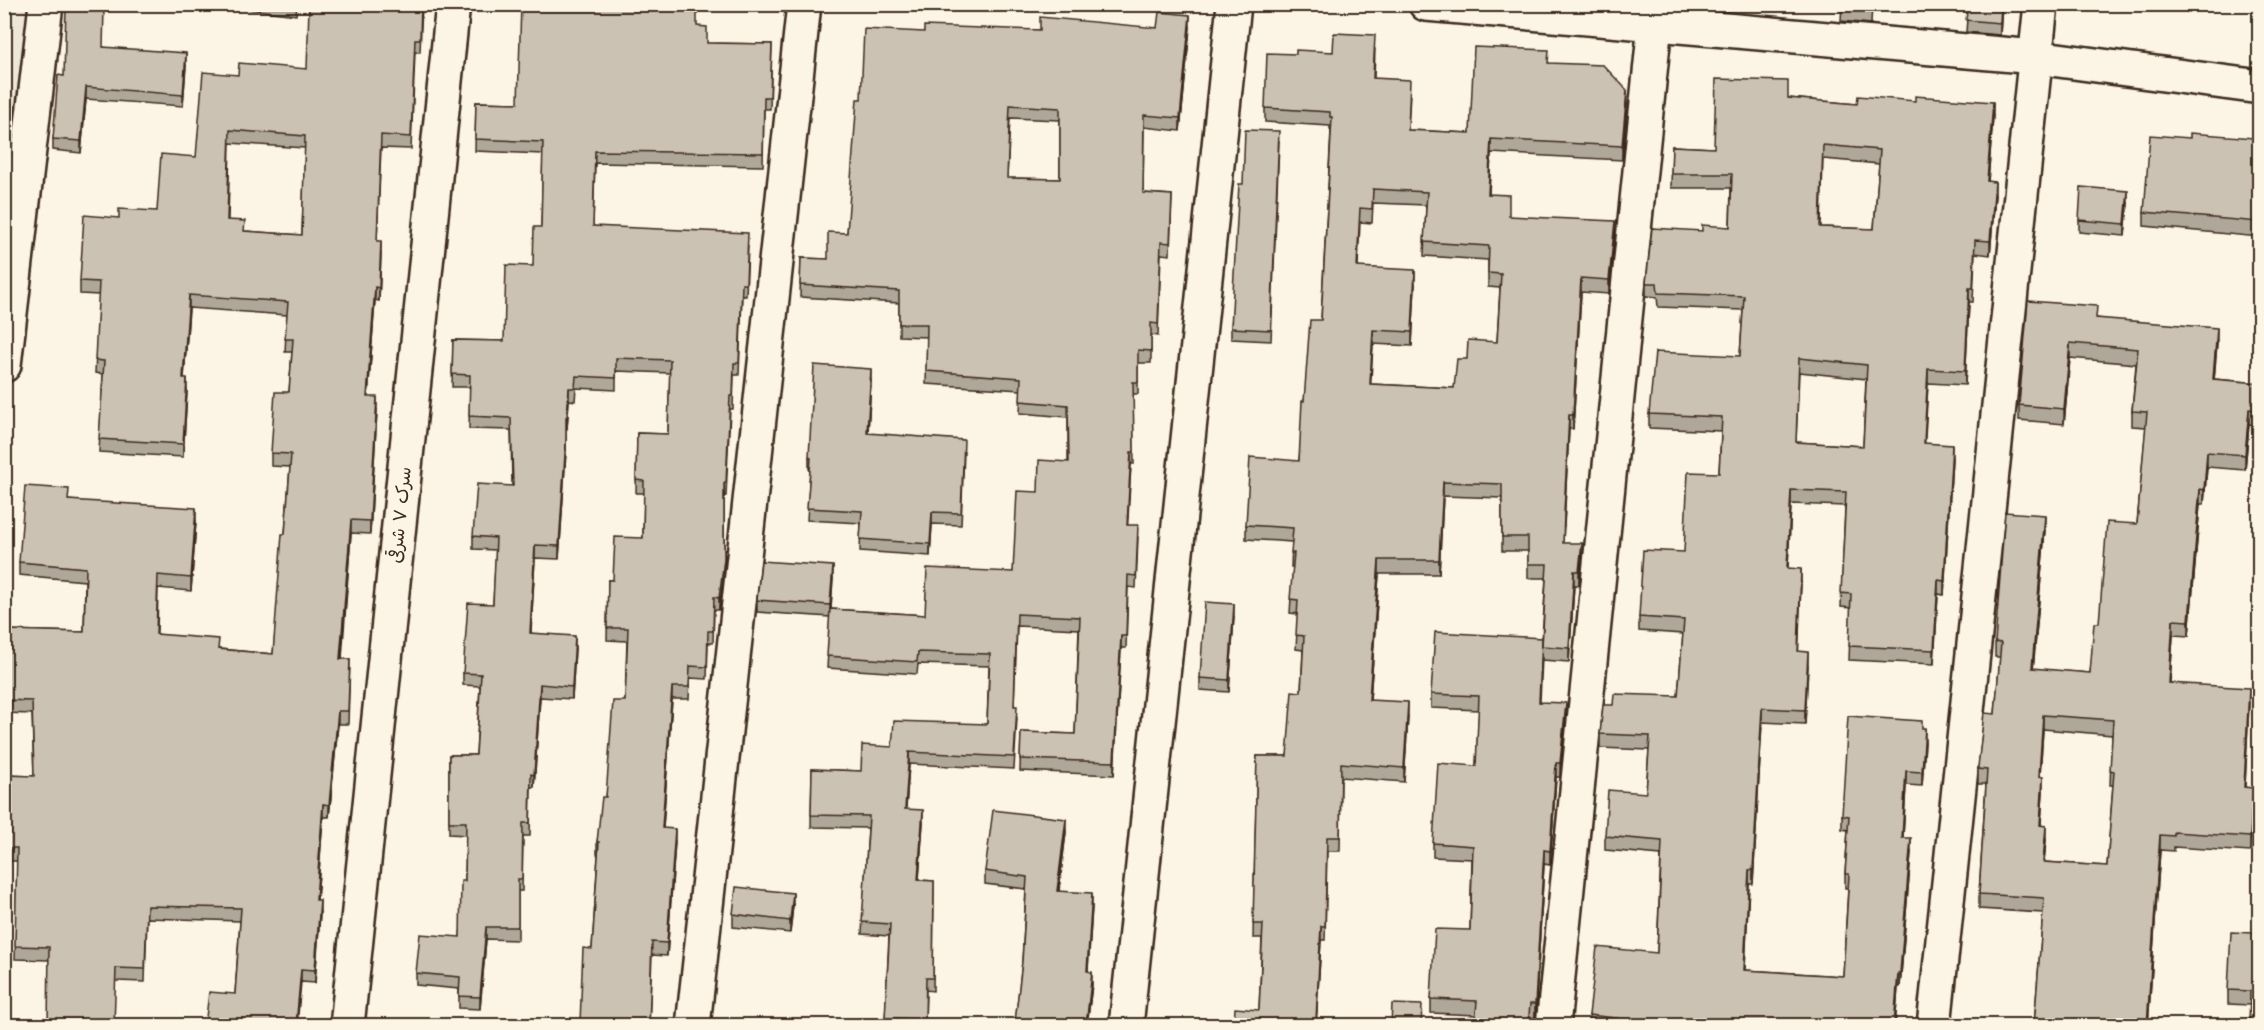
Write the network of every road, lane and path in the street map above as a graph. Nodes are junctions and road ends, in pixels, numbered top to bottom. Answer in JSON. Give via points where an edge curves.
{"nodes":[{"id":1,"x":46,"y":4,"type":"edge"},
{"id":2,"x":453,"y":4,"type":"edge"},
{"id":3,"x":804,"y":4,"type":"edge"},
{"id":4,"x":1234,"y":4,"type":"edge"},
{"id":5,"x":1426,"y":4,"type":"edge"},
{"id":6,"x":2041,"y":4,"type":"edge"},
{"id":7,"x":1656,"y":15,"type":"edge"},
{"id":8,"x":2036,"y":57,"type":"junction"},
{"id":9,"x":2259,"y":87,"type":"edge"},
{"id":10,"x":4,"y":364,"type":"edge"},
{"id":11,"x":347,"y":1026,"type":"edge"},
{"id":12,"x":693,"y":1026,"type":"edge"},
{"id":13,"x":1126,"y":1026,"type":"edge"},
{"id":14,"x":1553,"y":1026,"type":"edge"},
{"id":15,"x":1934,"y":1026,"type":"edge"}],
"edges":[{"from":1,"to":10,"type":"street"},
{"from":2,"to":11,"type":"street","name":"سرک ۷ شرقی"},
{"from":3,"to":12,"type":"street"},
{"from":4,"to":13,"type":"street"},
{"from":5,"to":7,"type":"street"},
{"from":6,"to":8,"type":"street"},
{"from":7,"to":8,"type":"street"},
{"from":7,"to":14,"type":"street"},
{"from":8,"to":9,"type":"street"},
{"from":8,"to":15,"type":"street"}]}
